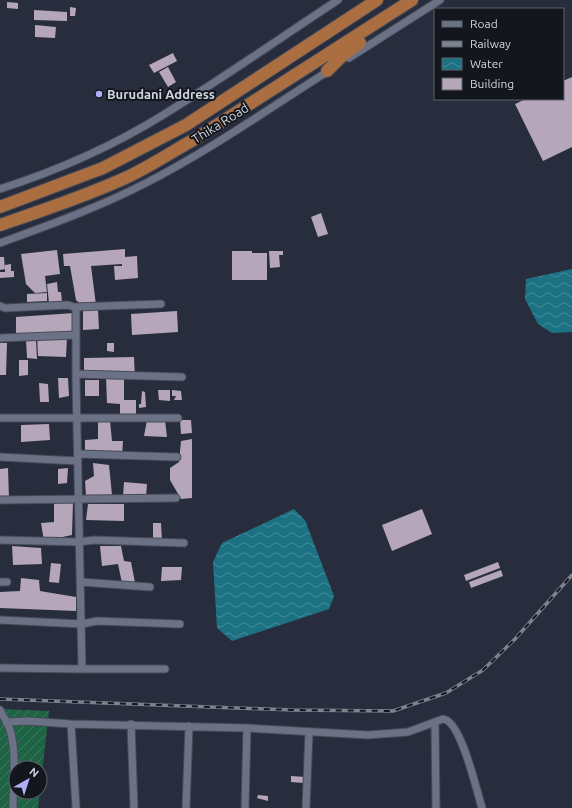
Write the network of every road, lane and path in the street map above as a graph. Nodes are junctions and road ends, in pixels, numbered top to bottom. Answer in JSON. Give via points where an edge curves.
{"nodes":[{"id":1,"x":338,"y":0,"type":"edge"},
{"id":2,"x":377,"y":0,"type":"edge"},
{"id":3,"x":412,"y":0,"type":"edge"},
{"id":4,"x":440,"y":0,"type":"edge"},
{"id":5,"x":384,"y":18,"type":"junction"},
{"id":6,"x":327,"y":71,"type":"junction"},
{"id":7,"x":0,"y":189,"type":"edge"},
{"id":8,"x":0,"y":207,"type":"edge"},
{"id":9,"x":0,"y":225,"type":"edge"},
{"id":10,"x":0,"y":242,"type":"edge"},
{"id":11,"x":161,"y":304,"type":"dead end"},
{"id":12,"x":0,"y":306,"type":"edge"},
{"id":13,"x":74,"y":307,"type":"junction"},
{"id":14,"x":76,"y":335,"type":"junction"},
{"id":15,"x":0,"y":338,"type":"edge"},
{"id":16,"x":76,"y":374,"type":"junction"},
{"id":17,"x":182,"y":377,"type":"dead end"},
{"id":18,"x":77,"y":416,"type":"junction"},
{"id":19,"x":0,"y":418,"type":"edge"},
{"id":20,"x":178,"y":418,"type":"dead end"},
{"id":21,"x":78,"y":457,"type":"junction"},
{"id":22,"x":177,"y":457,"type":"dead end"},
{"id":23,"x":0,"y":458,"type":"edge"},
{"id":24,"x":176,"y":498,"type":"dead end"},
{"id":25,"x":0,"y":500,"type":"edge"},
{"id":26,"x":79,"y":500,"type":"junction"},
{"id":27,"x":0,"y":540,"type":"edge"},
{"id":28,"x":79,"y":542,"type":"junction"},
{"id":29,"x":184,"y":543,"type":"dead end"},
{"id":30,"x":81,"y":582,"type":"junction"},
{"id":31,"x":150,"y":587,"type":"dead end"},
{"id":32,"x":0,"y":620,"type":"edge"},
{"id":33,"x":82,"y":624,"type":"junction"},
{"id":34,"x":180,"y":624,"type":"dead end"},
{"id":35,"x":0,"y":668,"type":"edge"},
{"id":36,"x":82,"y":669,"type":"junction"},
{"id":37,"x":164,"y":669,"type":"dead end"},
{"id":38,"x":0,"y":710,"type":"edge"},
{"id":39,"x":6,"y":722,"type":"junction"},
{"id":40,"x":435,"y":723,"type":"junction"},
{"id":41,"x":71,"y":724,"type":"junction"},
{"id":42,"x":131,"y":724,"type":"junction"},
{"id":43,"x":189,"y":726,"type":"junction"},
{"id":44,"x":247,"y":728,"type":"junction"},
{"id":45,"x":309,"y":732,"type":"junction"},
{"id":46,"x":13,"y":808,"type":"edge"},
{"id":47,"x":76,"y":808,"type":"edge"},
{"id":48,"x":134,"y":808,"type":"edge"},
{"id":49,"x":186,"y":808,"type":"edge"},
{"id":50,"x":245,"y":808,"type":"edge"},
{"id":51,"x":306,"y":808,"type":"edge"},
{"id":52,"x":436,"y":808,"type":"edge"},
{"id":53,"x":482,"y":808,"type":"edge"}],
"edges":[{"from":1,"to":7,"type":"street","via":[[162,116],[116,141],[37,177]]},
{"from":2,"to":8,"type":"highway","name":"Thika Road","via":[[186,125],[103,168]]},
{"from":3,"to":5,"type":"highway","name":"Thika Road"},
{"from":4,"to":6,"type":"street","name":"Thika Road"},
{"from":5,"to":6,"type":"highway","via":[[378,30],[343,55]]},
{"from":5,"to":9,"type":"highway","name":"Thika Road","via":[[148,167],[92,193]]},
{"from":6,"to":10,"type":"street","name":"Thika Road","via":[[220,141],[143,184],[79,214]]},
{"from":11,"to":13,"type":"street"},
{"from":12,"to":13,"type":"street"},
{"from":13,"to":14,"type":"street"},
{"from":14,"to":15,"type":"street"},
{"from":14,"to":16,"type":"street"},
{"from":16,"to":17,"type":"street"},
{"from":16,"to":18,"type":"street"},
{"from":18,"to":19,"type":"street"},
{"from":18,"to":20,"type":"street"},
{"from":18,"to":21,"type":"street"},
{"from":21,"to":22,"type":"street"},
{"from":21,"to":23,"type":"street"},
{"from":21,"to":26,"type":"street"},
{"from":24,"to":26,"type":"street"},
{"from":25,"to":26,"type":"street"},
{"from":26,"to":28,"type":"street"},
{"from":27,"to":28,"type":"street"},
{"from":28,"to":29,"type":"street","via":[[94,540]]},
{"from":28,"to":30,"type":"street"},
{"from":30,"to":31,"type":"street"},
{"from":30,"to":33,"type":"street"},
{"from":32,"to":33,"type":"street"},
{"from":33,"to":34,"type":"street","via":[[97,621]]},
{"from":33,"to":36,"type":"street"},
{"from":35,"to":36,"type":"street"},
{"from":36,"to":37,"type":"street"},
{"from":38,"to":39,"type":"street"},
{"from":39,"to":41,"type":"street"},
{"from":39,"to":46,"type":"street","via":[[10,729],[13,757]]},
{"from":40,"to":45,"type":"street","via":[[401,733],[368,735]]},
{"from":40,"to":52,"type":"street"},
{"from":40,"to":53,"type":"street","via":[[447,720],[451,722],[463,744]]},
{"from":41,"to":42,"type":"street"},
{"from":41,"to":47,"type":"street"},
{"from":42,"to":43,"type":"street"},
{"from":42,"to":48,"type":"street"},
{"from":43,"to":44,"type":"street"},
{"from":43,"to":49,"type":"street"},
{"from":44,"to":45,"type":"street"},
{"from":44,"to":50,"type":"street"},
{"from":45,"to":51,"type":"street"}]}
